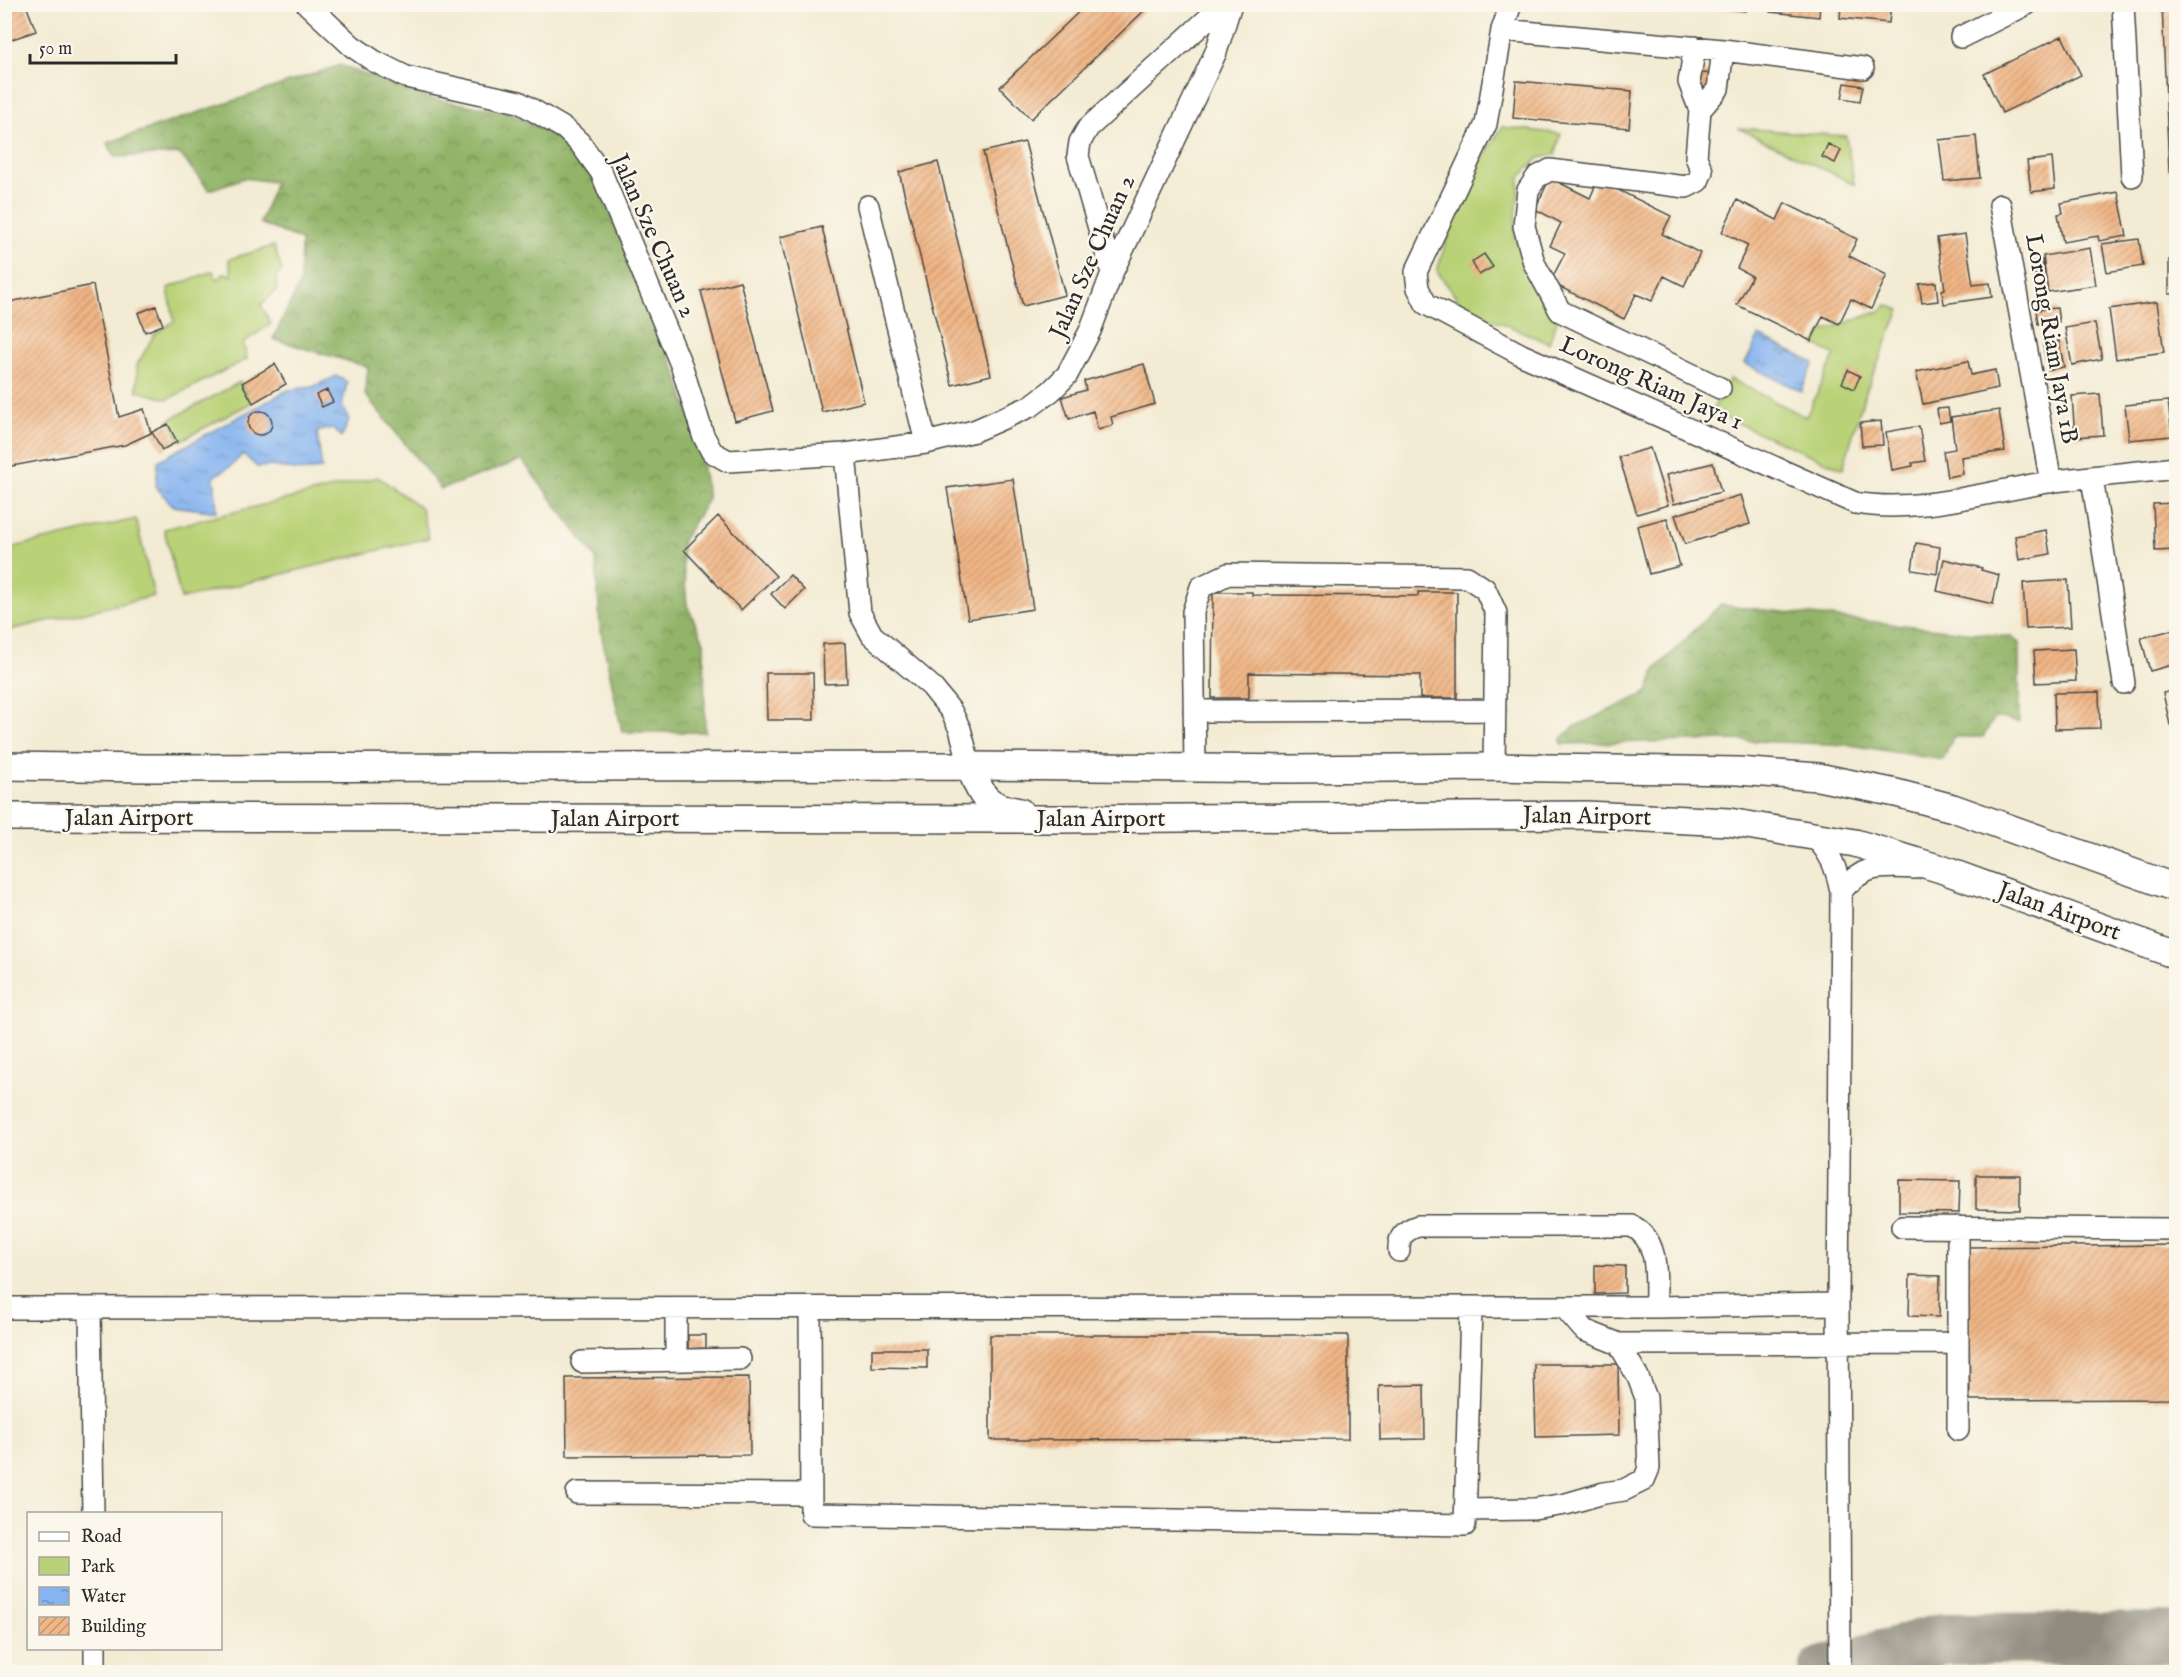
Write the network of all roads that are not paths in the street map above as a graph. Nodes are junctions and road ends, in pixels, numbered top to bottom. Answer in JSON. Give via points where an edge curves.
{"nodes":[{"id":1,"x":307,"y":4,"type":"edge"},
{"id":2,"x":1224,"y":4,"type":"edge"},
{"id":3,"x":1231,"y":4,"type":"edge"},
{"id":4,"x":1512,"y":4,"type":"edge"},
{"id":5,"x":2027,"y":4,"type":"edge"},
{"id":6,"x":2123,"y":4,"type":"edge"},
{"id":7,"x":1502,"y":30,"type":"junction"},
{"id":8,"x":1961,"y":37,"type":"dead end"},
{"id":9,"x":1695,"y":47,"type":"junction"},
{"id":10,"x":1724,"y":50,"type":"junction"},
{"id":11,"x":1863,"y":68,"type":"dead end"},
{"id":12,"x":1700,"y":110,"type":"junction"},
{"id":13,"x":2132,"y":176,"type":"dead end"},
{"id":14,"x":2000,"y":205,"type":"dead end"},
{"id":15,"x":868,"y":206,"type":"dead end"},
{"id":16,"x":1112,"y":273,"type":"junction"},
{"id":17,"x":1720,"y":387,"type":"dead end"},
{"id":18,"x":926,"y":443,"type":"junction"},
{"id":19,"x":845,"y":454,"type":"junction"},
{"id":20,"x":2176,"y":468,"type":"edge"},
{"id":21,"x":2092,"y":478,"type":"junction"},
{"id":22,"x":2051,"y":482,"type":"junction"},
{"id":23,"x":2124,"y":683,"type":"dead end"},
{"id":24,"x":1494,"y":710,"type":"junction"},
{"id":25,"x":1194,"y":711,"type":"junction"},
{"id":26,"x":4,"y":766,"type":"edge"},
{"id":27,"x":970,"y":766,"type":"junction"},
{"id":28,"x":1494,"y":767,"type":"junction"},
{"id":29,"x":1195,"y":769,"type":"junction"},
{"id":30,"x":4,"y":817,"type":"edge"},
{"id":31,"x":1057,"y":819,"type":"junction"},
{"id":32,"x":1814,"y":836,"type":"junction"},
{"id":33,"x":1941,"y":869,"type":"junction"},
{"id":34,"x":2176,"y":888,"type":"edge"},
{"id":35,"x":1841,"y":891,"type":"junction"},
{"id":36,"x":2176,"y":955,"type":"edge"},
{"id":37,"x":1902,"y":1227,"type":"dead end"},
{"id":38,"x":1958,"y":1227,"type":"junction"},
{"id":39,"x":2176,"y":1229,"type":"edge"},
{"id":40,"x":1399,"y":1251,"type":"dead end"},
{"id":41,"x":1838,"y":1304,"type":"junction"},
{"id":42,"x":810,"y":1307,"type":"junction"},
{"id":43,"x":1471,"y":1307,"type":"junction"},
{"id":44,"x":1564,"y":1307,"type":"junction"},
{"id":45,"x":1656,"y":1307,"type":"junction"},
{"id":46,"x":4,"y":1308,"type":"edge"},
{"id":47,"x":90,"y":1309,"type":"junction"},
{"id":48,"x":676,"y":1309,"type":"junction"},
{"id":49,"x":1958,"y":1343,"type":"junction"},
{"id":50,"x":1618,"y":1344,"type":"junction"},
{"id":51,"x":1838,"y":1344,"type":"junction"},
{"id":52,"x":740,"y":1359,"type":"dead end"},
{"id":53,"x":676,"y":1360,"type":"junction"},
{"id":54,"x":582,"y":1362,"type":"dead end"},
{"id":55,"x":1958,"y":1430,"type":"dead end"},
{"id":56,"x":577,"y":1493,"type":"dead end"},
{"id":57,"x":811,"y":1494,"type":"junction"},
{"id":58,"x":1466,"y":1510,"type":"junction"},
{"id":59,"x":93,"y":1512,"type":"edge"},
{"id":60,"x":95,"y":1650,"type":"edge"},
{"id":61,"x":95,"y":1672,"type":"edge"},
{"id":62,"x":1840,"y":1672,"type":"edge"}],
"edges":[{"from":1,"to":19,"type":"street","name":"Jalan Sze Chuan 2","via":[[374,61],[406,77],[519,102],[566,129],[580,143],[601,172],[682,367],[712,452],[728,460]]},
{"from":2,"to":16,"type":"street","via":[[1088,128],[1080,142],[1078,156]]},
{"from":3,"to":16,"type":"street","name":"Jalan Sze Chuan 2","via":[[1216,52]]},
{"from":4,"to":7,"type":"street","name":"Lorong Riam Jaya 1"},
{"from":5,"to":8,"type":"street"},
{"from":6,"to":13,"type":"street"},
{"from":7,"to":9,"type":"street"},
{"from":7,"to":22,"type":"street","name":"Lorong Riam Jaya 1","via":[[1486,124],[1416,272],[1426,304],[1522,355],[1855,503],[1913,506]]},
{"from":9,"to":10,"type":"street"},
{"from":9,"to":12,"type":"street","via":[[1689,82]]},
{"from":10,"to":11,"type":"street"},
{"from":10,"to":12,"type":"street","via":[[1718,89]]},
{"from":12,"to":17,"type":"street","via":[[1696,157],[1702,171],[1698,181],[1686,187],[1550,170],[1537,177],[1528,190],[1524,226],[1534,263],[1560,311]]},
{"from":14,"to":22,"type":"street","name":"Lorong Riam Jaya 1B"},
{"from":15,"to":18,"type":"street"},
{"from":16,"to":18,"type":"street","name":"Jalan Sze Chuan 2","via":[[1090,331],[1066,375],[1051,391],[1031,406],[974,431]]},
{"from":18,"to":19,"type":"street","name":"Jalan Sze Chuan 2"},
{"from":19,"to":27,"type":"street","via":[[860,613],[872,635],[931,686],[951,711]]},
{"from":20,"to":21,"type":"street","name":"Lorong Riam Jaya 1"},
{"from":21,"to":22,"type":"street","name":"Lorong Riam Jaya 1"},
{"from":21,"to":23,"type":"street"},
{"from":24,"to":25,"type":"street"},
{"from":24,"to":25,"type":"street","via":[[1496,613],[1485,589],[1467,577],[1228,574],[1201,587],[1193,612]]},
{"from":24,"to":28,"type":"street"},
{"from":25,"to":29,"type":"street"},
{"from":26,"to":27,"type":"main road","name":"Jalan Airport"},
{"from":27,"to":29,"type":"main road","name":"Jalan Airport"},
{"from":27,"to":31,"type":"main road","via":[[982,797],[1002,809]]},
{"from":28,"to":29,"type":"main road","name":"Jalan Airport"},
{"from":28,"to":34,"type":"main road","name":"Jalan Airport","via":[[1738,771],[1818,777],[1953,808]]},
{"from":30,"to":31,"type":"main road","name":"Jalan Airport"},
{"from":31,"to":32,"type":"main road","name":"Jalan Airport","via":[[1586,815],[1729,822]]},
{"from":32,"to":33,"type":"main road","name":"Jalan Airport","via":[[1855,843]]},
{"from":32,"to":35,"type":"street","via":[[1836,868]]},
{"from":33,"to":35,"type":"street","via":[[1865,870]]},
{"from":33,"to":36,"type":"main road","name":"Jalan Airport"},
{"from":35,"to":41,"type":"street"},
{"from":37,"to":38,"type":"street"},
{"from":38,"to":39,"type":"street"},
{"from":38,"to":49,"type":"street"},
{"from":40,"to":45,"type":"street","via":[[1402,1234],[1418,1226],[1632,1226],[1650,1240]]},
{"from":41,"to":45,"type":"street"},
{"from":41,"to":51,"type":"street"},
{"from":42,"to":43,"type":"street"},
{"from":42,"to":48,"type":"street"},
{"from":42,"to":57,"type":"street"},
{"from":43,"to":44,"type":"street"},
{"from":43,"to":58,"type":"street"},
{"from":44,"to":45,"type":"street"},
{"from":44,"to":50,"type":"street","via":[[1584,1330]]},
{"from":46,"to":47,"type":"street"},
{"from":47,"to":48,"type":"street"},
{"from":47,"to":59,"type":"street"},
{"from":48,"to":53,"type":"street"},
{"from":49,"to":51,"type":"street"},
{"from":49,"to":55,"type":"street"},
{"from":50,"to":51,"type":"street"},
{"from":50,"to":58,"type":"street","via":[[1634,1368],[1646,1398],[1649,1468],[1644,1480],[1624,1490],[1566,1504],[1534,1509]]},
{"from":51,"to":62,"type":"street"},
{"from":52,"to":53,"type":"street"},
{"from":53,"to":54,"type":"street"},
{"from":56,"to":57,"type":"street"},
{"from":57,"to":58,"type":"street","via":[[811,1514],[1465,1525]]},
{"from":60,"to":61,"type":"street"}]}
